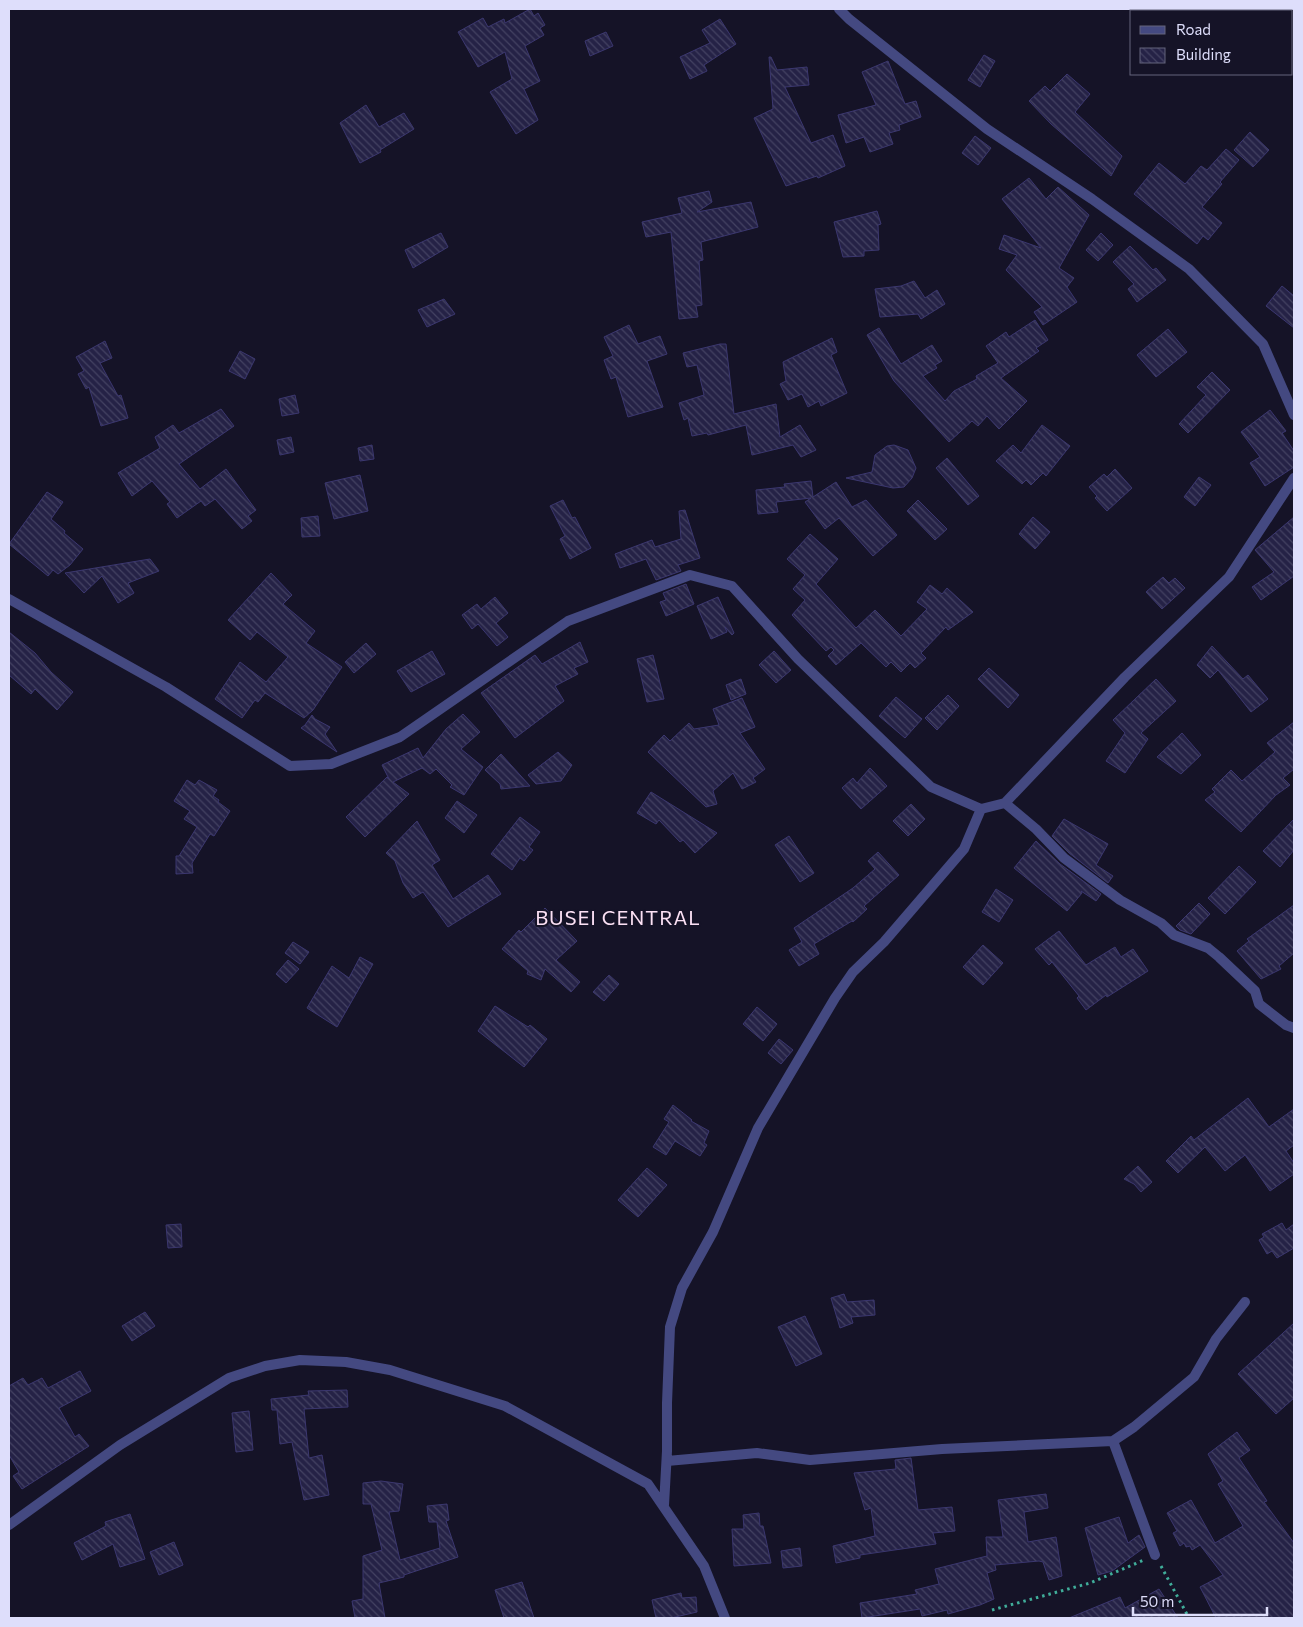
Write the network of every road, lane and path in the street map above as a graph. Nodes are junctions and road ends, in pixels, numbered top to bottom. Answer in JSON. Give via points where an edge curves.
{"nodes":[{"id":1,"x":839,"y":9,"type":"edge"},
{"id":2,"x":1294,"y":414,"type":"edge"},
{"id":3,"x":1294,"y":478,"type":"edge"},
{"id":4,"x":9,"y":599,"type":"edge"},
{"id":5,"x":1005,"y":803,"type":"junction"},
{"id":6,"x":981,"y":809,"type":"junction"},
{"id":7,"x":1294,"y":1028,"type":"edge"},
{"id":8,"x":1245,"y":1302,"type":"dead end"},
{"id":9,"x":1113,"y":1441,"type":"junction"},
{"id":10,"x":667,"y":1460,"type":"junction"},
{"id":11,"x":664,"y":1505,"type":"junction"},
{"id":12,"x":9,"y":1525,"type":"edge"},
{"id":13,"x":1155,"y":1555,"type":"junction"},
{"id":14,"x":992,"y":1610,"type":"dead end"},
{"id":15,"x":725,"y":1618,"type":"edge"},
{"id":16,"x":1189,"y":1618,"type":"edge"}],
"edges":[{"from":1,"to":2,"type":"street","via":[[987,129],[1189,269],[1263,344]]},
{"from":3,"to":5,"type":"street","via":[[1229,577],[1125,677]]},
{"from":4,"to":6,"type":"street","via":[[166,687],[290,766],[331,764],[400,737],[568,622],[690,575],[732,586],[798,659],[931,787]]},
{"from":5,"to":6,"type":"street"},
{"from":5,"to":7,"type":"street","via":[[1064,858],[1120,900],[1161,923],[1174,935],[1208,948],[1255,991],[1259,1004]]},
{"from":6,"to":10,"type":"street","via":[[964,849],[884,942],[853,972],[758,1128],[713,1232],[682,1288],[670,1326]]},
{"from":8,"to":9,"type":"street","via":[[1216,1339],[1194,1377]]},
{"from":9,"to":10,"type":"street","via":[[942,1449],[810,1460],[757,1454]]},
{"from":9,"to":13,"type":"street"},
{"from":10,"to":11,"type":"street"},
{"from":11,"to":12,"type":"street","via":[[648,1484],[505,1406],[390,1370],[346,1362],[300,1360],[265,1366],[229,1378],[120,1445]]},
{"from":11,"to":15,"type":"street","via":[[704,1566]]},
{"from":13,"to":14,"type":"path","via":[[1090,1583]]},
{"from":13,"to":16,"type":"path"}]}
